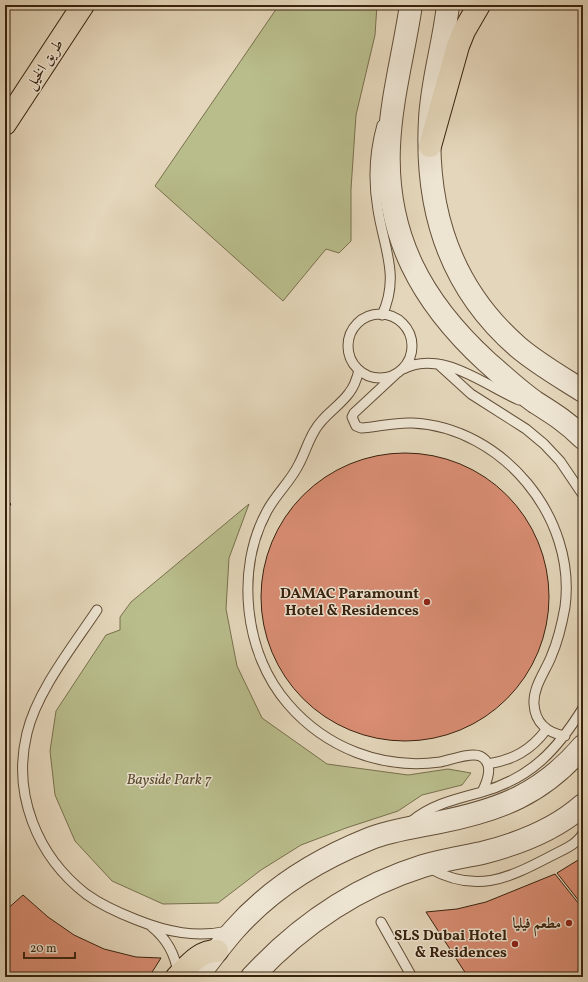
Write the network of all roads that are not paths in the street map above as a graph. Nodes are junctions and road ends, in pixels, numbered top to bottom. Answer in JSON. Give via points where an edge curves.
{"nodes":[{"id":1,"x":83,"y":5,"type":"edge"},
{"id":2,"x":411,"y":5,"type":"edge"},
{"id":3,"x":448,"y":5,"type":"edge"},
{"id":4,"x":479,"y":5,"type":"edge"},
{"id":5,"x":395,"y":97,"type":"junction"},
{"id":6,"x":5,"y":124,"type":"edge"},
{"id":7,"x":430,"y":146,"type":"junction"},
{"id":8,"x":382,"y":315,"type":"junction"},
{"id":9,"x":438,"y":364,"type":"junction"},
{"id":10,"x":359,"y":370,"type":"junction"},
{"id":11,"x":399,"y":372,"type":"junction"},
{"id":12,"x":583,"y":391,"type":"edge"},
{"id":13,"x":561,"y":417,"type":"junction"},
{"id":14,"x":583,"y":438,"type":"edge"},
{"id":15,"x":583,"y":494,"type":"edge"},
{"id":16,"x":97,"y":610,"type":"dead end"},
{"id":17,"x":583,"y":708,"type":"edge"},
{"id":18,"x":546,"y":730,"type":"junction"},
{"id":19,"x":574,"y":741,"type":"edge"},
{"id":20,"x":488,"y":764,"type":"junction"},
{"id":21,"x":482,"y":792,"type":"junction"},
{"id":22,"x":583,"y":804,"type":"edge"},
{"id":23,"x":404,"y":829,"type":"junction"},
{"id":24,"x":583,"y":833,"type":"edge"},
{"id":25,"x":424,"y":866,"type":"junction"},
{"id":26,"x":381,"y":922,"type":"dead end"},
{"id":27,"x":149,"y":925,"type":"junction"},
{"id":28,"x":235,"y":929,"type":"junction"},
{"id":29,"x":217,"y":952,"type":"joint"},
{"id":30,"x":184,"y":976,"type":"edge"},
{"id":31,"x":252,"y":977,"type":"edge"},
{"id":32,"x":412,"y":977,"type":"edge"}],
"edges":[{"from":1,"to":6,"type":"highway","name":"طريق الخيل"},
{"from":2,"to":5,"type":"street"},
{"from":3,"to":7,"type":"street","via":[[433,90]]},
{"from":4,"to":7,"type":"highway","via":[[458,46]]},
{"from":5,"to":8,"type":"lane","via":[[382,124],[375,152],[378,208],[391,277],[387,303]]},
{"from":5,"to":13,"type":"street","via":[[389,145],[391,194],[402,241],[422,286],[450,326],[467,344],[535,402]]},
{"from":7,"to":12,"type":"street","via":[[436,212],[443,237],[466,286],[494,323],[518,346],[539,363]]},
{"from":8,"to":10,"type":"lane","via":[[368,317],[352,331],[348,352]]},
{"from":8,"to":11,"type":"lane","via":[[400,322],[409,332],[410,359]]},
{"from":9,"to":11,"type":"lane","via":[[413,364]]},
{"from":9,"to":13,"type":"lane","via":[[464,372],[500,392]]},
{"from":9,"to":15,"type":"lane","via":[[471,394],[526,429],[544,444],[560,460]]},
{"from":10,"to":11,"type":"lane","via":[[377,378]]},
{"from":10,"to":20,"type":"lane","via":[[350,393],[315,429],[299,465],[278,493],[258,532],[248,575],[248,597],[250,618],[263,661],[273,683],[300,717],[323,736],[345,748],[368,757],[392,762],[440,762],[474,755],[485,759]]},
{"from":11,"to":18,"type":"lane","via":[[354,413],[352,417],[356,426],[361,428],[412,423],[439,427],[464,435],[509,463],[528,482],[555,528],[565,573],[565,606],[560,632],[534,698],[536,715]]},
{"from":13,"to":14,"type":"street"},
{"from":16,"to":27,"type":"lane","via":[[42,695],[34,714],[27,733],[24,753],[25,793],[36,832],[45,850],[71,882],[104,905]]},
{"from":17,"to":19,"type":"lane"},
{"from":18,"to":19,"type":"lane"},
{"from":18,"to":20,"type":"lane","via":[[521,754]]},
{"from":19,"to":21,"type":"lane","via":[[556,748],[534,767],[509,782]]},
{"from":19,"to":23,"type":"street","via":[[569,762],[542,785],[509,803],[476,814]]},
{"from":20,"to":21,"type":"lane","via":[[487,779]]},
{"from":21,"to":23,"type":"lane","via":[[432,808]]},
{"from":22,"to":25,"type":"street","via":[[549,828],[517,842]]},
{"from":23,"to":28,"type":"street","via":[[371,838],[312,867],[284,885]]},
{"from":24,"to":25,"type":"lane","via":[[572,846],[525,870],[494,881],[467,882],[449,878]]},
{"from":25,"to":31,"type":"street","via":[[389,878],[342,902],[293,936]]},
{"from":26,"to":32,"type":"lane"},
{"from":27,"to":28,"type":"lane","via":[[183,933],[218,933]]},
{"from":27,"to":30,"type":"lane","via":[[169,946]]},
{"from":28,"to":29,"type":"street"},
{"from":29,"to":30,"type":"highway","via":[[198,956]]}]}
